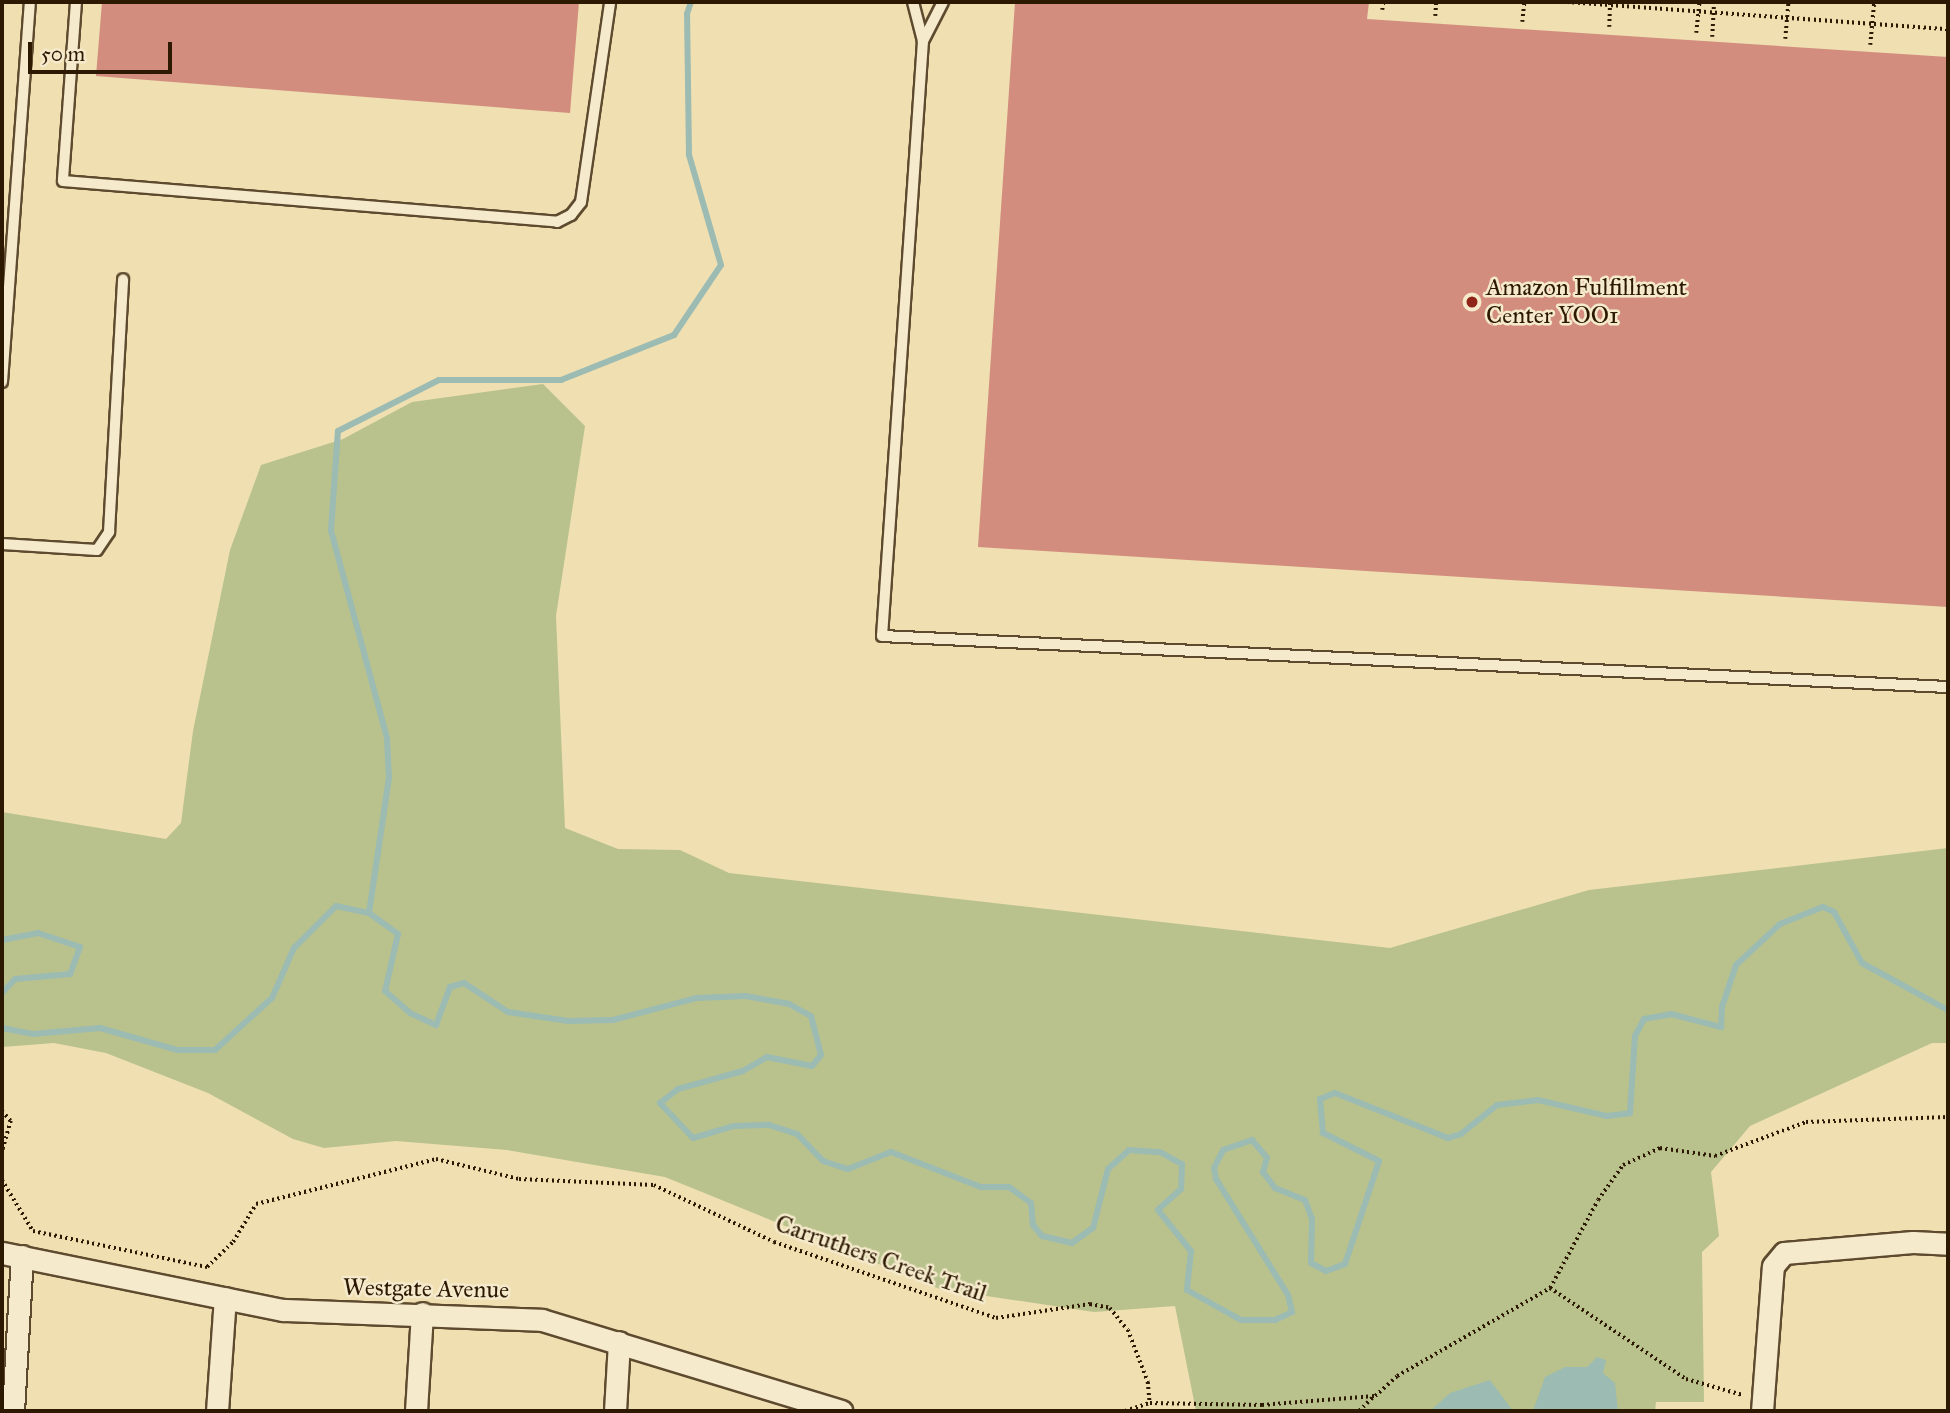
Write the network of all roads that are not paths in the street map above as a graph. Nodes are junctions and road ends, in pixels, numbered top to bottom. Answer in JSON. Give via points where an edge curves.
{"nodes":[{"id":1,"x":30,"y":2,"type":"edge"},
{"id":2,"x":76,"y":2,"type":"edge"},
{"id":3,"x":610,"y":2,"type":"edge"},
{"id":4,"x":914,"y":2,"type":"edge"},
{"id":5,"x":943,"y":2,"type":"edge"},
{"id":6,"x":923,"y":41,"type":"junction"},
{"id":7,"x":123,"y":279,"type":"dead end"},
{"id":8,"x":2,"y":382,"type":"edge"},
{"id":9,"x":2,"y":544,"type":"edge"},
{"id":10,"x":1948,"y":687,"type":"edge"},
{"id":11,"x":1948,"y":1244,"type":"edge"},
{"id":12,"x":12,"y":1254,"type":"edge"},
{"id":13,"x":225,"y":1298,"type":"junction"},
{"id":14,"x":422,"y":1313,"type":"junction"},
{"id":15,"x":619,"y":1342,"type":"junction"},
{"id":16,"x":1762,"y":1404,"type":"edge"},
{"id":17,"x":811,"y":1406,"type":"edge"},
{"id":18,"x":13,"y":1411,"type":"edge"},
{"id":19,"x":217,"y":1411,"type":"edge"},
{"id":20,"x":415,"y":1411,"type":"edge"},
{"id":21,"x":615,"y":1411,"type":"edge"},
{"id":22,"x":841,"y":1411,"type":"edge"}],
"edges":[{"from":1,"to":8,"type":"lane"},
{"from":2,"to":3,"type":"lane","via":[[63,181],[557,222],[571,215],[581,202]]},
{"from":4,"to":6,"type":"lane"},
{"from":5,"to":6,"type":"lane"},
{"from":6,"to":10,"type":"lane","via":[[883,636]]},
{"from":7,"to":9,"type":"lane","via":[[109,533],[97,550]]},
{"from":11,"to":16,"type":"street","via":[[1870,1244],[1784,1253],[1773,1266]]},
{"from":12,"to":13,"type":"street","name":"Westgate Avenue"},
{"from":12,"to":18,"type":"street"},
{"from":13,"to":14,"type":"street","name":"Westgate Avenue","via":[[307,1312]]},
{"from":13,"to":19,"type":"street"},
{"from":14,"to":15,"type":"street","name":"Westgate Avenue","via":[[542,1320]]},
{"from":14,"to":20,"type":"street"},
{"from":15,"to":17,"type":"street","name":"Westgate Avenue"},
{"from":15,"to":21,"type":"street"},
{"from":17,"to":22,"type":"street","name":"Westgate Avenue"}]}
